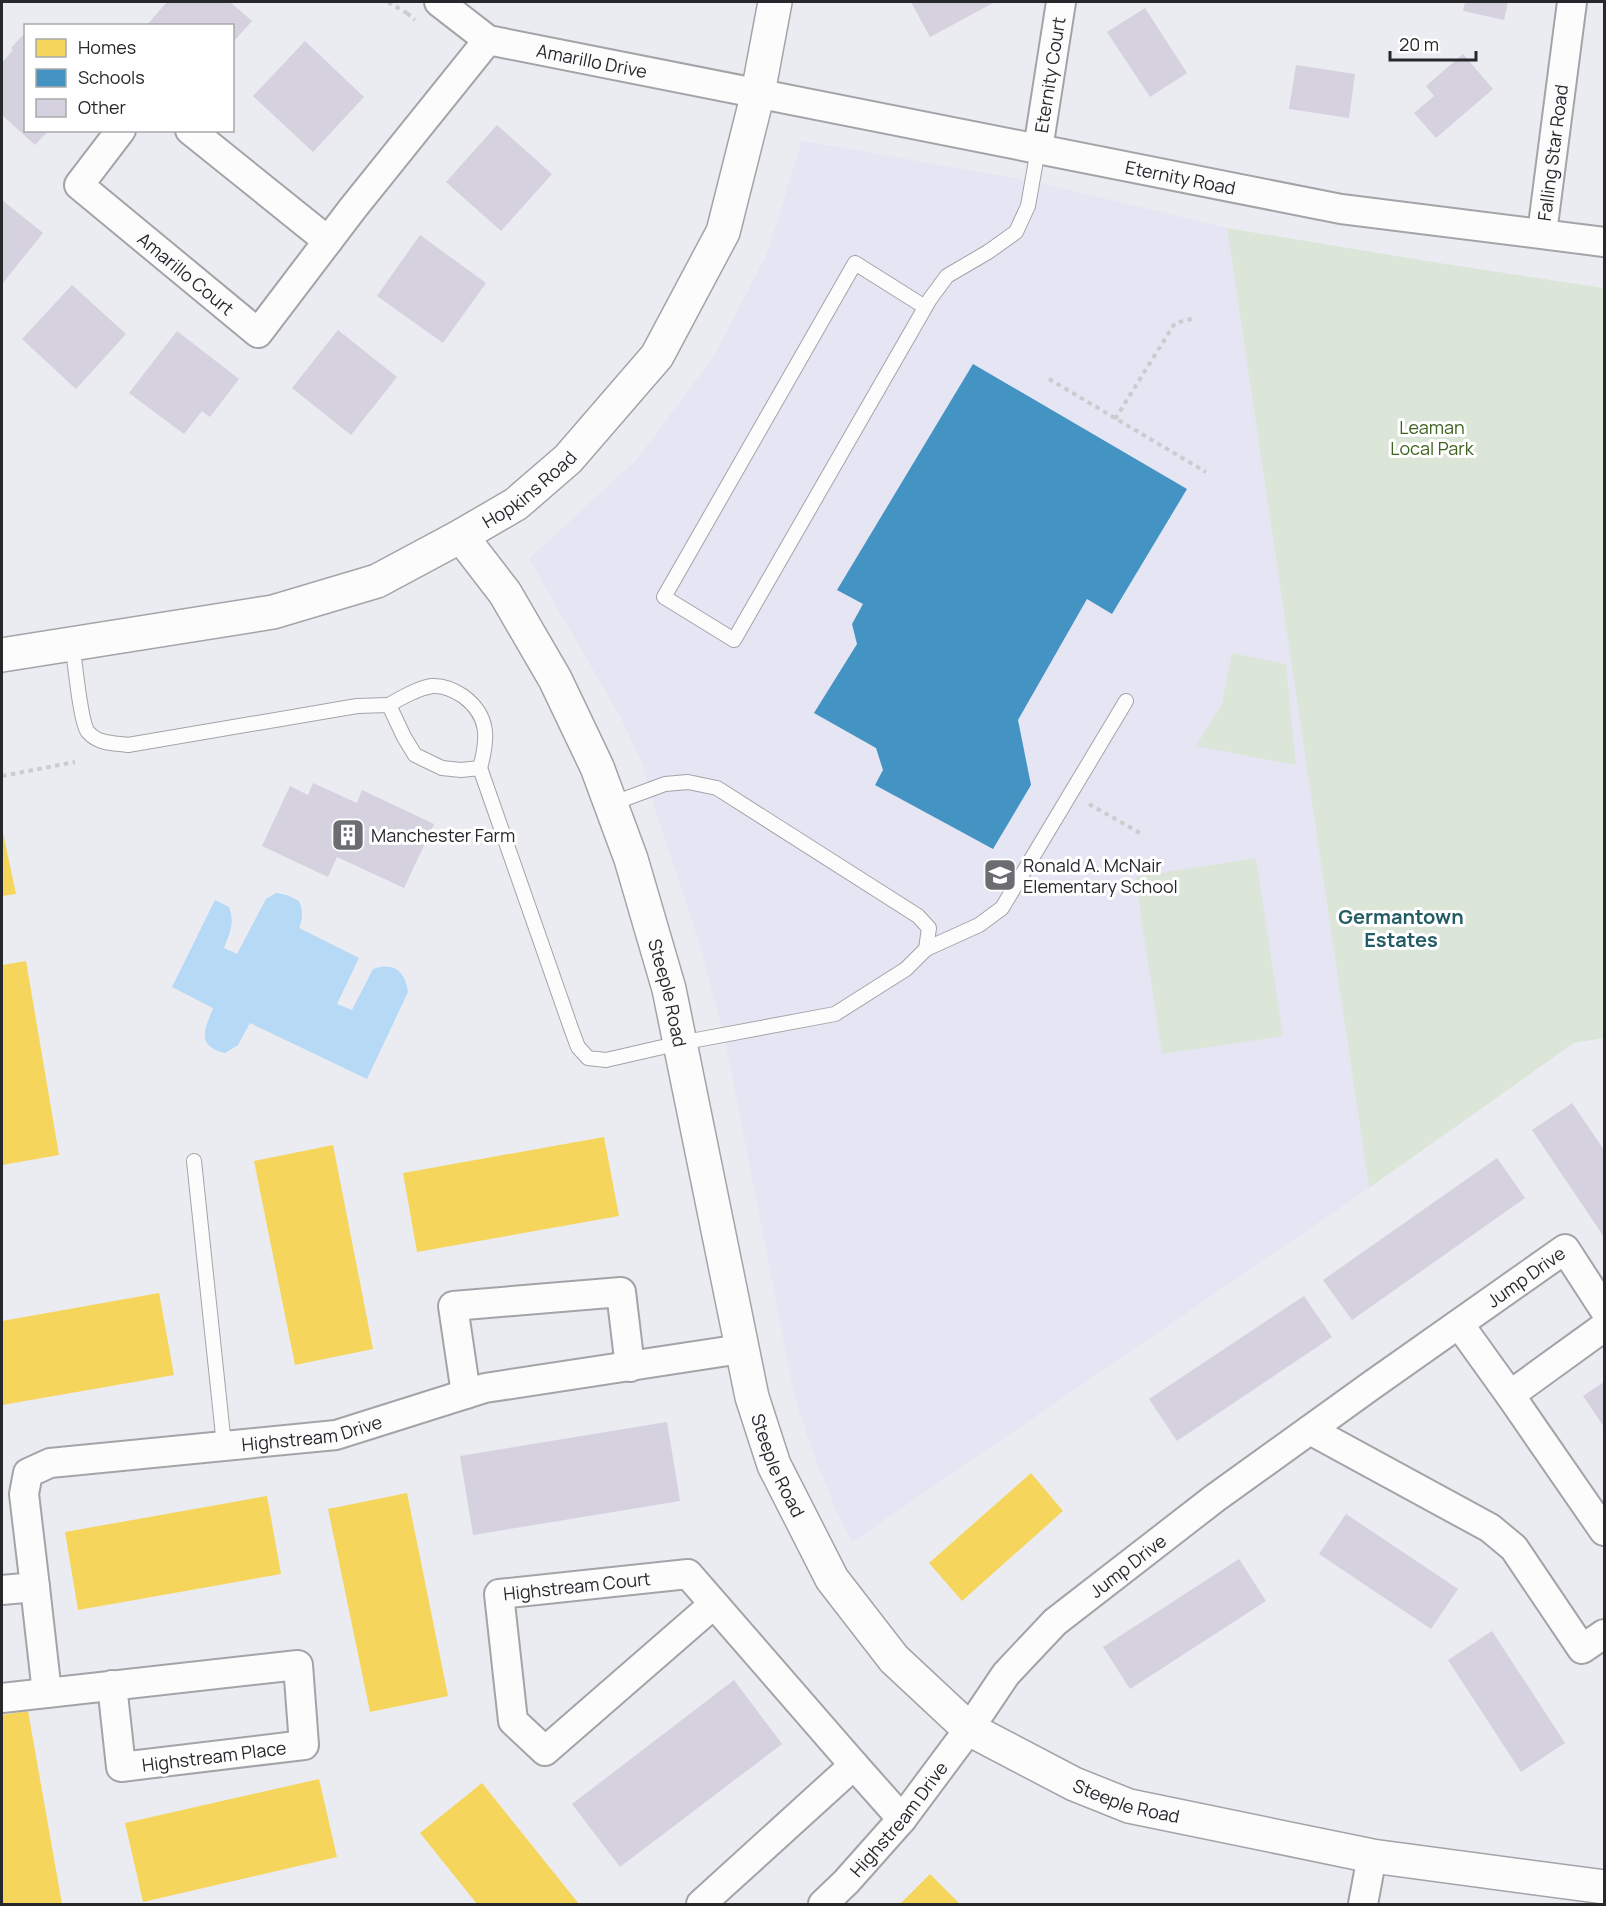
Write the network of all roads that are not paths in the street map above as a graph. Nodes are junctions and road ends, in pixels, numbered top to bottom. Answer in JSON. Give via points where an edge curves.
{"nodes":[{"id":1,"x":439,"y":2,"type":"edge"},
{"id":2,"x":775,"y":2,"type":"edge"},
{"id":3,"x":1061,"y":2,"type":"edge"},
{"id":4,"x":1572,"y":2,"type":"edge"},
{"id":5,"x":488,"y":40,"type":"junction"},
{"id":6,"x":758,"y":93,"type":"junction"},
{"id":7,"x":119,"y":132,"type":"edge"},
{"id":8,"x":192,"y":132,"type":"edge"},
{"id":9,"x":1038,"y":149,"type":"junction"},
{"id":10,"x":1542,"y":233,"type":"junction"},
{"id":11,"x":328,"y":241,"type":"junction"},
{"id":12,"x":1605,"y":243,"type":"edge"},
{"id":13,"x":925,"y":307,"type":"junction"},
{"id":14,"x":461,"y":537,"type":"junction"},
{"id":15,"x":72,"y":644,"type":"junction"},
{"id":16,"x":2,"y":654,"type":"edge"},
{"id":17,"x":1126,"y":701,"type":"dead end"},
{"id":18,"x":389,"y":705,"type":"junction"},
{"id":19,"x":480,"y":768,"type":"junction"},
{"id":20,"x":611,"y":804,"type":"junction"},
{"id":21,"x":926,"y":949,"type":"junction"},
{"id":22,"x":680,"y":1043,"type":"junction"},
{"id":23,"x":194,"y":1161,"type":"dead end"},
{"id":24,"x":1605,"y":1309,"type":"edge"},
{"id":25,"x":1459,"y":1324,"type":"junction"},
{"id":26,"x":1605,"y":1327,"type":"edge"},
{"id":27,"x":741,"y":1349,"type":"junction"},
{"id":28,"x":630,"y":1366,"type":"junction"},
{"id":29,"x":466,"y":1394,"type":"junction"},
{"id":30,"x":1510,"y":1395,"type":"junction"},
{"id":31,"x":1310,"y":1430,"type":"junction"},
{"id":32,"x":225,"y":1445,"type":"junction"},
{"id":33,"x":1605,"y":1531,"type":"edge"},
{"id":34,"x":35,"y":1587,"type":"junction"},
{"id":35,"x":2,"y":1590,"type":"edge"},
{"id":36,"x":714,"y":1604,"type":"junction"},
{"id":37,"x":1605,"y":1634,"type":"edge"},
{"id":38,"x":112,"y":1685,"type":"junction"},
{"id":39,"x":47,"y":1693,"type":"junction"},
{"id":40,"x":2,"y":1698,"type":"edge"},
{"id":41,"x":969,"y":1729,"type":"junction"},
{"id":42,"x":855,"y":1766,"type":"junction"},
{"id":43,"x":902,"y":1819,"type":"junction"},
{"id":44,"x":1372,"y":1856,"type":"junction"},
{"id":45,"x":1605,"y":1887,"type":"edge"},
{"id":46,"x":700,"y":1905,"type":"edge"},
{"id":47,"x":823,"y":1905,"type":"edge"},
{"id":48,"x":1363,"y":1905,"type":"edge"}],
"edges":[{"from":1,"to":5,"type":"street","name":"Amarillo Drive"},
{"from":2,"to":6,"type":"street","name":"Hopkins Road"},
{"from":3,"to":9,"type":"street","name":"Eternity Court"},
{"from":4,"to":10,"type":"street","name":"Falling Star Road"},
{"from":5,"to":6,"type":"street","name":"Amarillo Drive"},
{"from":5,"to":11,"type":"street","name":"Amarillo Court"},
{"from":6,"to":9,"type":"street","name":"Eternity Road"},
{"from":6,"to":14,"type":"street","name":"Hopkins Road","via":[[723,232],[657,356],[568,459],[516,504]]},
{"from":7,"to":11,"type":"street","name":"Amarillo Court","via":[[79,185],[258,333]]},
{"from":8,"to":11,"type":"street"},
{"from":9,"to":10,"type":"street","name":"Eternity Road","via":[[1341,208]]},
{"from":9,"to":13,"type":"lane","via":[[1028,206],[1016,232],[947,276]]},
{"from":10,"to":12,"type":"street","name":"Eternity Road"},
{"from":13,"to":13,"type":"lane","via":[[855,263],[664,597],[734,640]]},
{"from":14,"to":15,"type":"street","name":"Hopkins Road","via":[[376,581],[273,612]]},
{"from":14,"to":20,"type":"street","name":"Steeple Road","via":[[505,593],[555,680]]},
{"from":15,"to":16,"type":"street","name":"Hopkins Road"},
{"from":15,"to":18,"type":"lane","via":[[88,732],[102,742],[128,745],[357,706]]},
{"from":17,"to":21,"type":"lane","via":[[1002,908],[980,926]]},
{"from":18,"to":19,"type":"lane","via":[[416,755],[442,768]]},
{"from":18,"to":19,"type":"lane","via":[[433,686],[452,689],[473,704],[485,724],[486,747]]},
{"from":19,"to":22,"type":"lane","via":[[578,1047],[588,1058],[606,1060]]},
{"from":20,"to":21,"type":"lane","via":[[665,784],[688,782],[717,788],[918,916],[929,928]]},
{"from":20,"to":22,"type":"street","name":"Steeple Road","via":[[669,989]]},
{"from":21,"to":22,"type":"lane","via":[[906,969],[835,1014]]},
{"from":22,"to":27,"type":"street","name":"Steeple Road"},
{"from":23,"to":32,"type":"lane"},
{"from":24,"to":25,"type":"street","name":"Jump Drive","via":[[1565,1249]]},
{"from":25,"to":30,"type":"street"},
{"from":25,"to":31,"type":"street","name":"Jump Drive"},
{"from":26,"to":30,"type":"street"},
{"from":27,"to":28,"type":"street","name":"Highstream Drive"},
{"from":27,"to":41,"type":"street","name":"Steeple Road","via":[[774,1465],[832,1579],[894,1659]]},
{"from":28,"to":29,"type":"street","name":"Highstream Drive"},
{"from":28,"to":29,"type":"street","via":[[621,1292],[453,1306]]},
{"from":29,"to":32,"type":"street","name":"Highstream Drive","via":[[336,1435]]},
{"from":30,"to":33,"type":"street"},
{"from":31,"to":37,"type":"street","via":[[1490,1528],[1514,1548],[1582,1649]]},
{"from":31,"to":41,"type":"street","name":"Jump Drive","via":[[1055,1622],[1005,1674]]},
{"from":32,"to":34,"type":"street","name":"Highstream Drive","via":[[50,1463],[28,1473],[24,1494]]},
{"from":34,"to":35,"type":"street"},
{"from":34,"to":39,"type":"street"},
{"from":36,"to":36,"type":"street","name":"Highstream Court","via":[[688,1574],[499,1594],[513,1721],[546,1751]]},
{"from":36,"to":42,"type":"street","name":"Highstream Court"},
{"from":38,"to":38,"type":"street","name":"Highstream Place","via":[[298,1665],[304,1744],[121,1767]]},
{"from":38,"to":39,"type":"street","name":"Highstream Place"},
{"from":39,"to":40,"type":"street","name":"Highstream Place"},
{"from":41,"to":43,"type":"street","name":"Highstream Drive"},
{"from":41,"to":44,"type":"street","name":"Steeple Road","via":[[1074,1784],[1129,1806]]},
{"from":42,"to":43,"type":"street","name":"Highstream Court"},
{"from":42,"to":46,"type":"street"},
{"from":43,"to":47,"type":"street","name":"Highstream Drive"},
{"from":44,"to":45,"type":"street","name":"Steeple Road"},
{"from":44,"to":48,"type":"street"}]}
